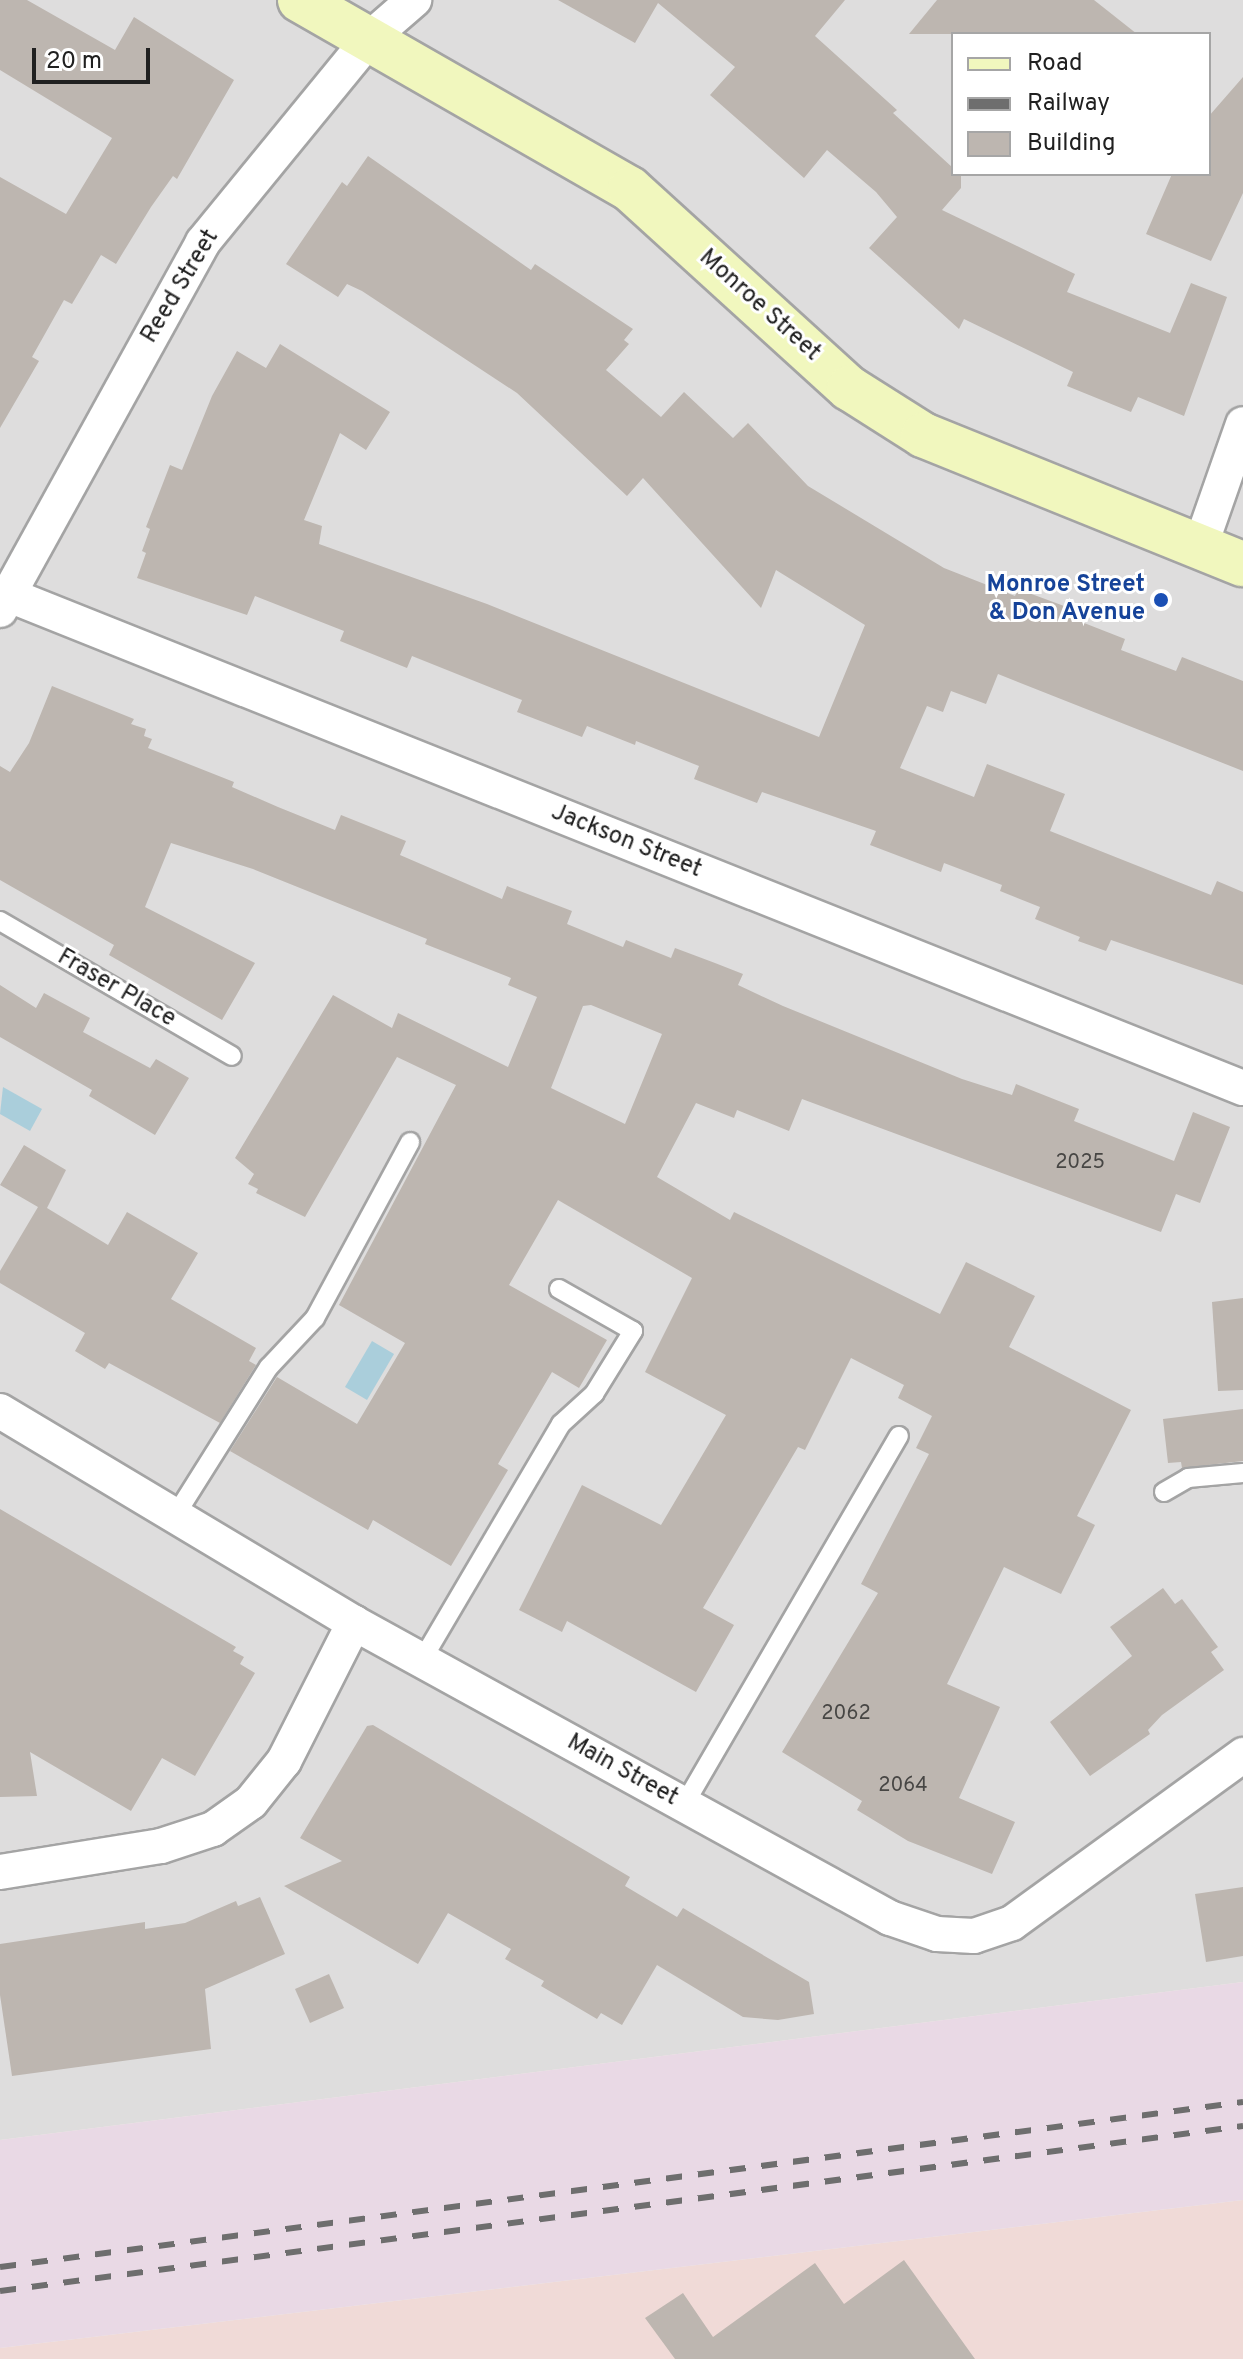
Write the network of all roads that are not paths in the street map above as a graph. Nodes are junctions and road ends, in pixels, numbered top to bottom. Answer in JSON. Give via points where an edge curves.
{"nodes":[{"id":1,"x":300,"y":0,"type":"edge"},
{"id":2,"x":414,"y":0,"type":"edge"},
{"id":3,"x":369,"y":39,"type":"junction"},
{"id":4,"x":1243,"y":424,"type":"edge"},
{"id":5,"x":1200,"y":547,"type":"junction"},
{"id":6,"x":1243,"y":564,"type":"edge"},
{"id":7,"x":4,"y":603,"type":"edge"},
{"id":8,"x":0,"y":921,"type":"edge"},
{"id":9,"x":232,"y":1056,"type":"dead end"},
{"id":10,"x":1243,"y":1088,"type":"edge"},
{"id":11,"x":410,"y":1142,"type":"dead end"},
{"id":12,"x":559,"y":1289,"type":"dead end"},
{"id":13,"x":0,"y":1411,"type":"edge"},
{"id":14,"x":899,"y":1436,"type":"dead end"},
{"id":15,"x":1243,"y":1473,"type":"edge"},
{"id":16,"x":1164,"y":1492,"type":"dead end"},
{"id":17,"x":175,"y":1516,"type":"junction"},
{"id":18,"x":354,"y":1623,"type":"junction"},
{"id":19,"x":422,"y":1660,"type":"junction"},
{"id":20,"x":1243,"y":1755,"type":"edge"},
{"id":21,"x":684,"y":1805,"type":"junction"},
{"id":22,"x":0,"y":1872,"type":"edge"}],
"edges":[{"from":1,"to":3,"type":"main road","name":"Monroe Street"},
{"from":2,"to":3,"type":"street","name":"Reed Street"},
{"from":3,"to":5,"type":"main road","name":"Monroe Street","via":[[630,189],[849,388],[923,435]]},
{"from":3,"to":7,"type":"street","name":"Reed Street","via":[[203,242]]},
{"from":4,"to":5,"type":"street"},
{"from":5,"to":6,"type":"main road","name":"Monroe Street"},
{"from":7,"to":10,"type":"street","name":"Jackson Street"},
{"from":8,"to":9,"type":"lane","name":"Fraser Place"},
{"from":11,"to":17,"type":"lane","via":[[315,1318],[269,1367]]},
{"from":12,"to":19,"type":"lane","via":[[633,1331],[594,1394],[561,1424]]},
{"from":13,"to":17,"type":"street","name":"Main Street"},
{"from":14,"to":21,"type":"lane"},
{"from":15,"to":16,"type":"lane","via":[[1188,1478]]},
{"from":17,"to":18,"type":"street","name":"Main Street"},
{"from":18,"to":19,"type":"street","name":"Main Street"},
{"from":18,"to":22,"type":"street","via":[[284,1761],[251,1802],[213,1829],[161,1846]]},
{"from":19,"to":21,"type":"street","name":"Main Street"},
{"from":20,"to":21,"type":"street","name":"Main Street","via":[[1012,1923],[974,1936],[937,1934],[890,1918]]}]}
